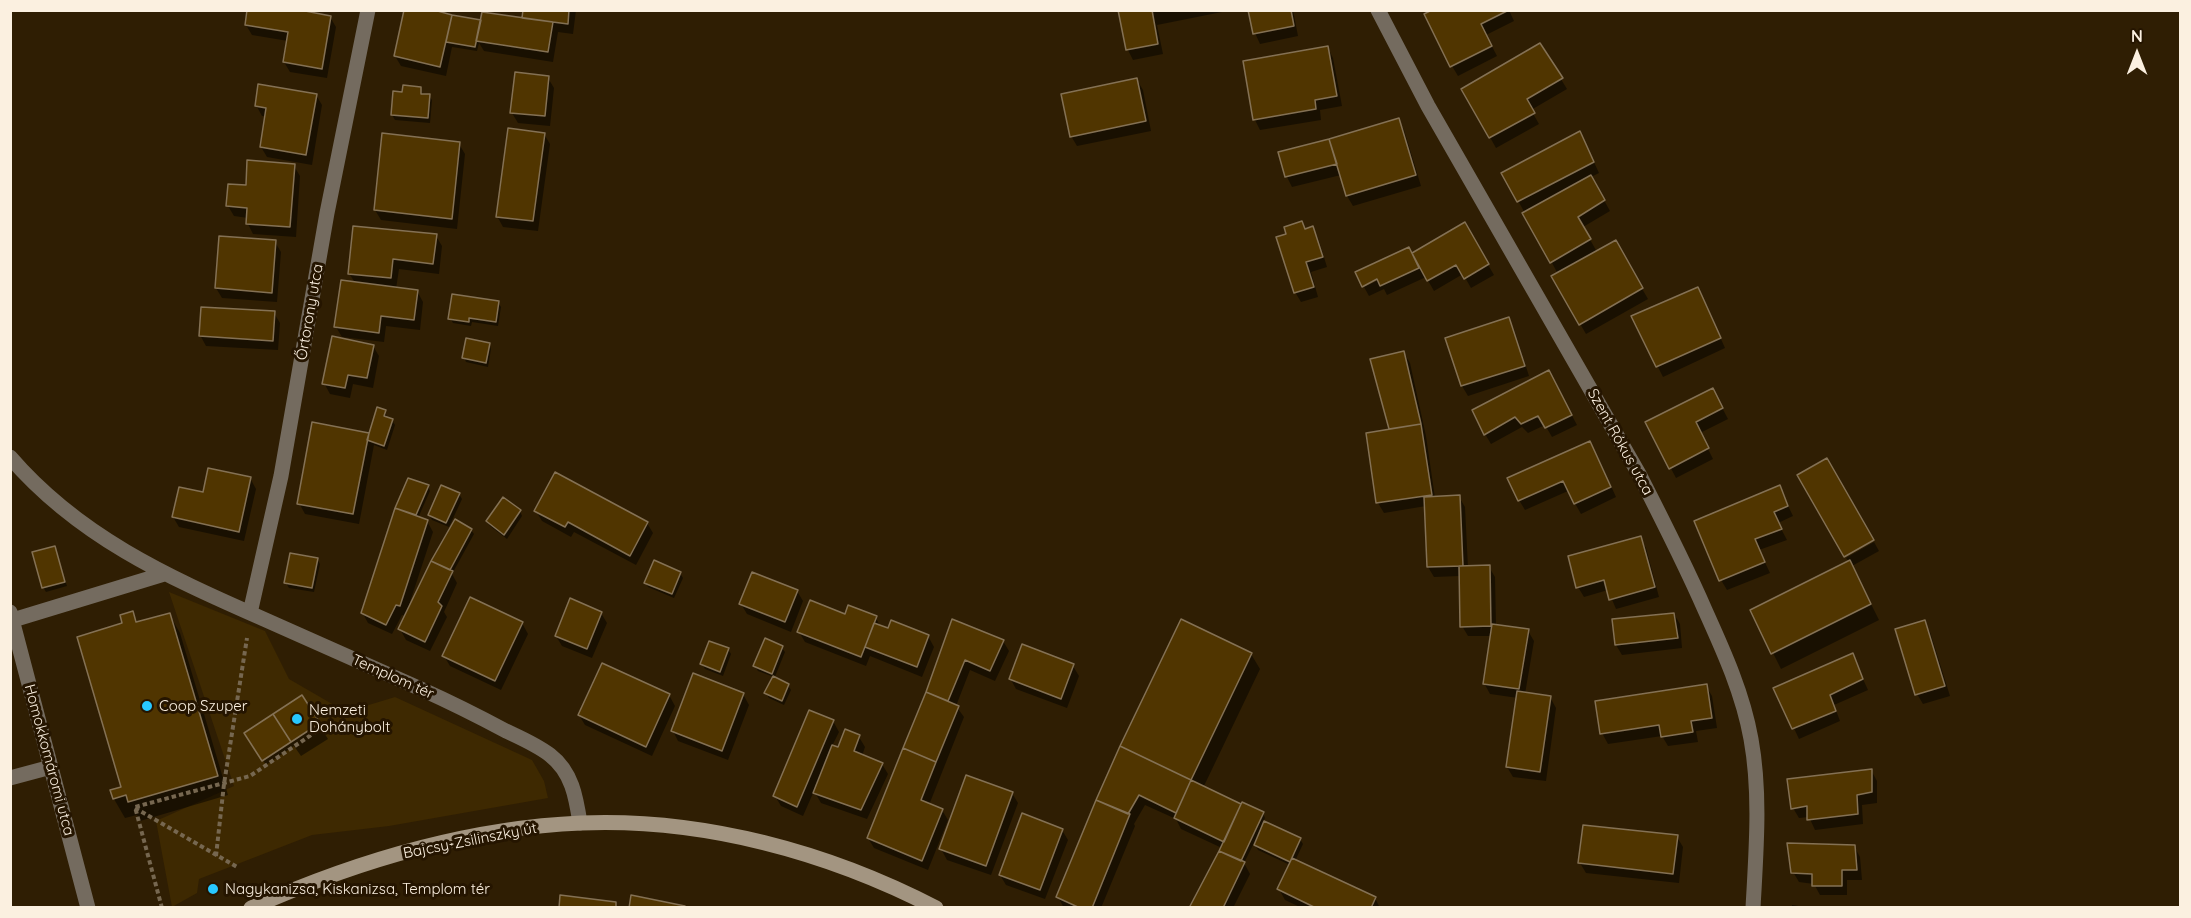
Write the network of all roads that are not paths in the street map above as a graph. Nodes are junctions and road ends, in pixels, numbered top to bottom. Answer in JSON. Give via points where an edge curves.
{"nodes":[{"id":1,"x":368,"y":10,"type":"edge"},
{"id":2,"x":1378,"y":10,"type":"edge"},
{"id":3,"x":10,"y":457,"type":"edge"},
{"id":4,"x":164,"y":574,"type":"junction"},
{"id":5,"x":250,"y":613,"type":"junction"},
{"id":6,"x":12,"y":616,"type":"edge"},
{"id":7,"x":51,"y":767,"type":"junction"},
{"id":8,"x":10,"y":778,"type":"edge"},
{"id":9,"x":580,"y":823,"type":"junction"},
{"id":10,"x":88,"y":908,"type":"edge"},
{"id":11,"x":251,"y":908,"type":"edge"},
{"id":12,"x":936,"y":908,"type":"edge"},
{"id":13,"x":1753,"y":908,"type":"edge"}],
"edges":[{"from":1,"to":5,"type":"street","name":"Őrtorony utca","via":[[327,213],[281,476]]},
{"from":2,"to":13,"type":"street","name":"Szent Rókus utca","via":[[1428,106],[1639,474],[1724,650],[1745,708],[1752,741],[1757,820]]},
{"from":3,"to":4,"type":"street","name":"Templom tér","via":[[79,522]]},
{"from":4,"to":5,"type":"street","name":"Templom tér"},
{"from":4,"to":6,"type":"street"},
{"from":5,"to":9,"type":"street","name":"Templom tér","via":[[455,704],[537,747],[551,756],[573,784]]},
{"from":6,"to":7,"type":"street","name":"Homokkomáromi utca"},
{"from":7,"to":8,"type":"street"},
{"from":7,"to":10,"type":"street","name":"Homokkomáromi utca"},
{"from":9,"to":11,"type":"street","name":"Bajcsy-Zsilinszky út","via":[[510,830],[429,846],[343,872]]},
{"from":9,"to":12,"type":"street","name":"Bajcsy-Zsilinszky út","via":[[677,827],[766,843],[828,861]]}]}
